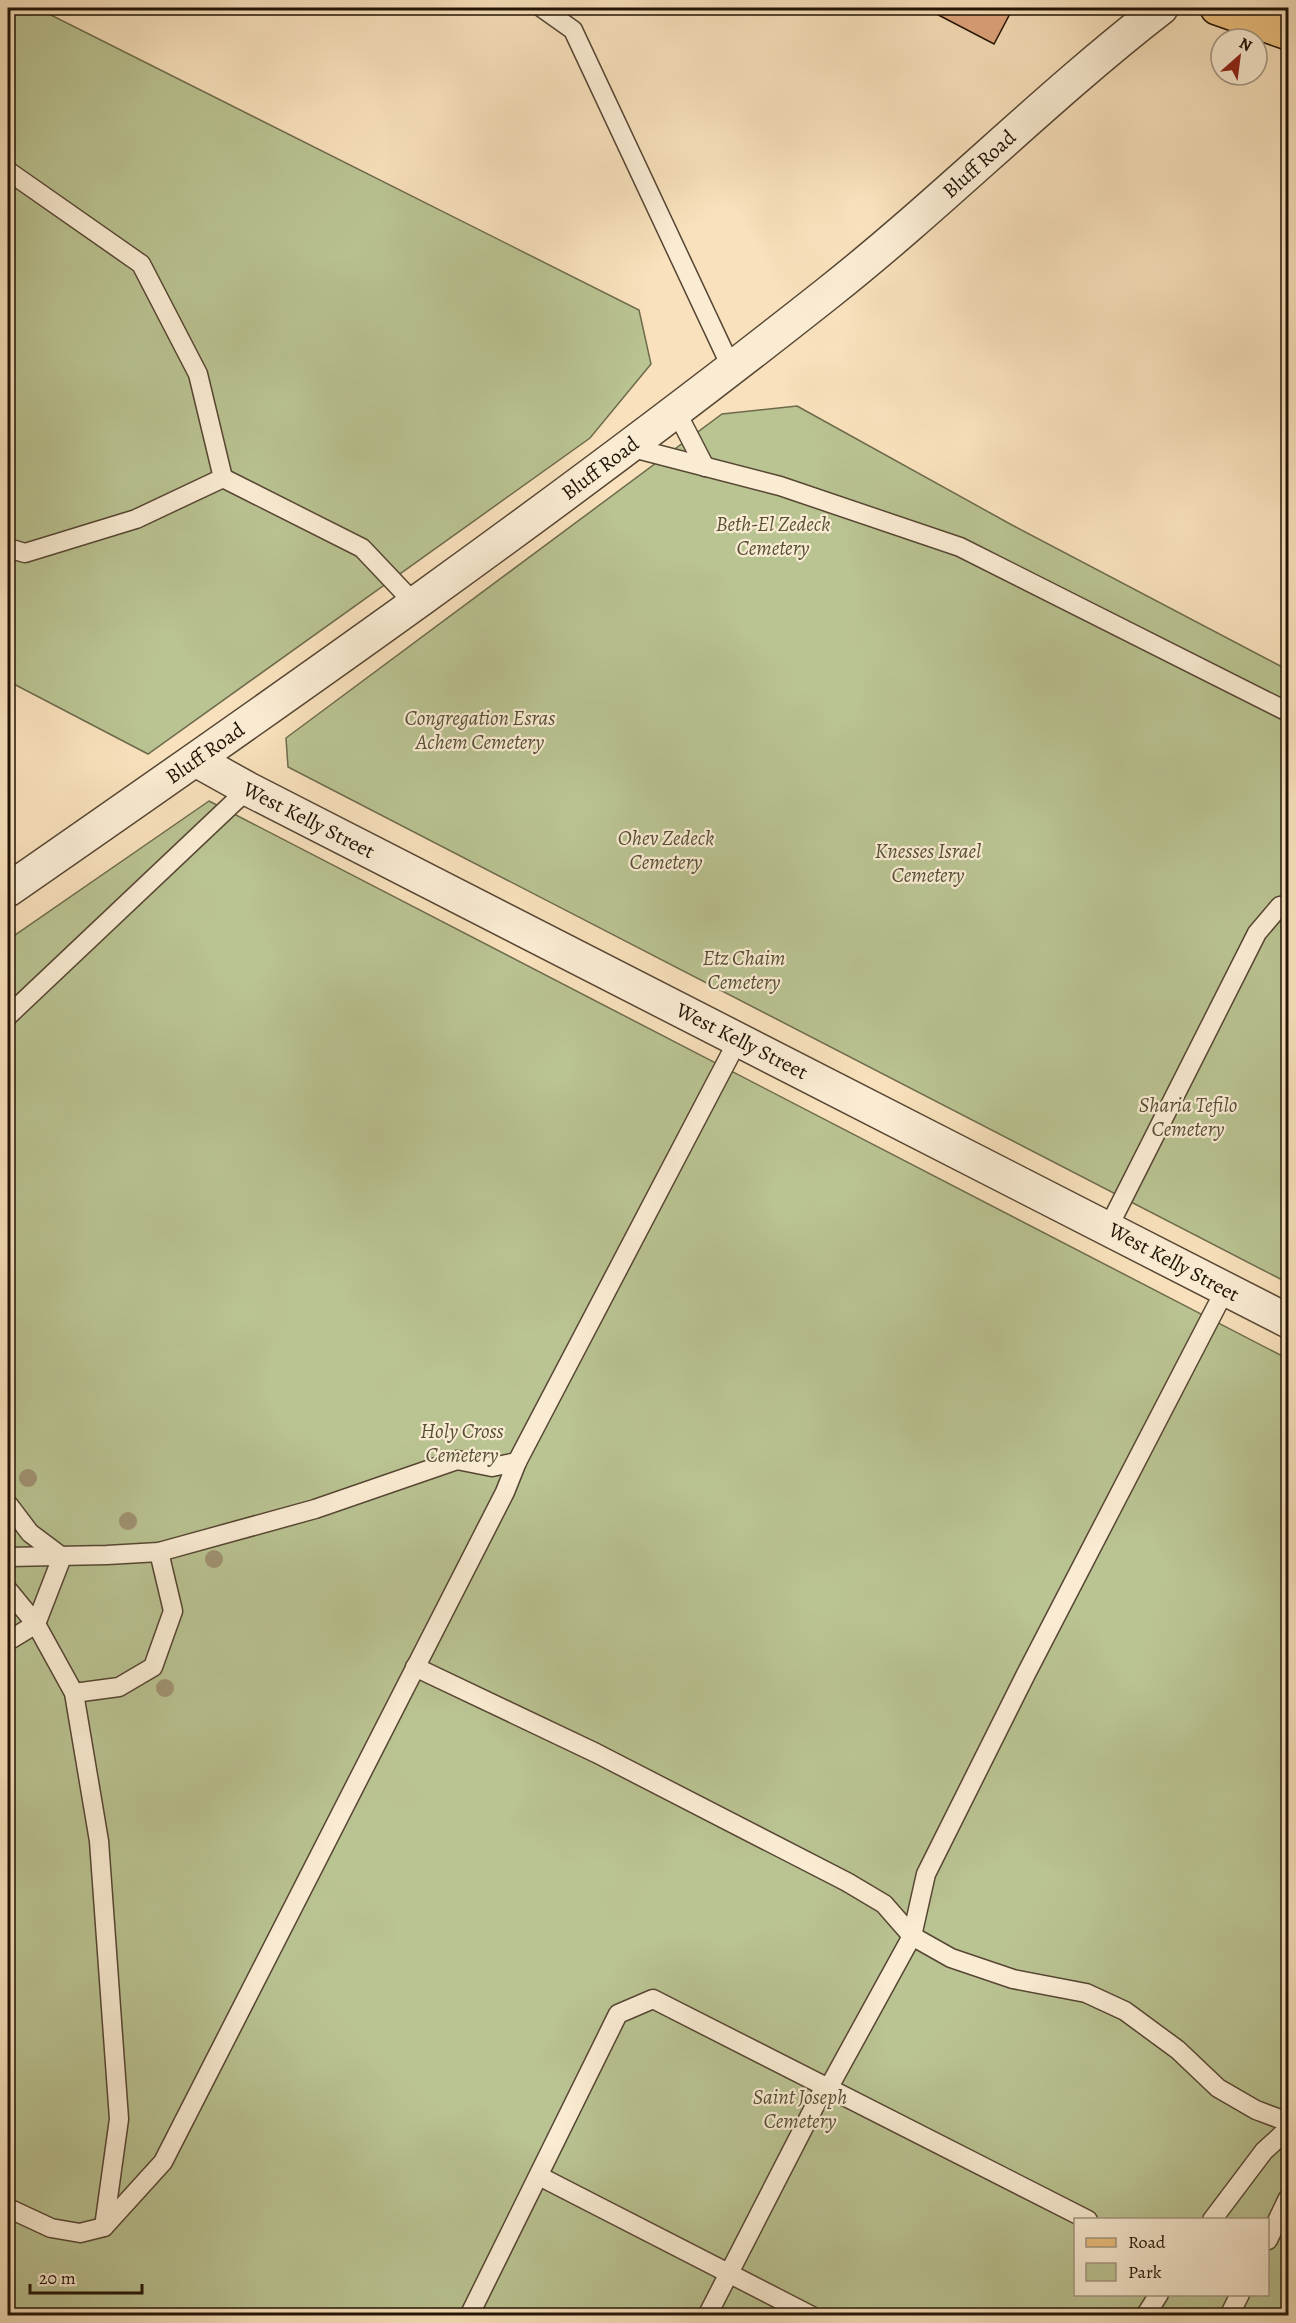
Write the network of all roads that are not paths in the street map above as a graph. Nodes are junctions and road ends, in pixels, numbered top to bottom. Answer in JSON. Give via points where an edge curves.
{"nodes":[{"id":1,"x":542,"y":8,"type":"edge"},
{"id":2,"x":1161,"y":8,"type":"edge"},
{"id":3,"x":1217,"y":8,"type":"edge"},
{"id":4,"x":1288,"y":33,"type":"edge"},
{"id":5,"x":8,"y":171,"type":"edge"},
{"id":6,"x":732,"y":369,"type":"junction"},
{"id":7,"x":676,"y":411,"type":"junction"},
{"id":8,"x":628,"y":447,"type":"junction"},
{"id":9,"x":705,"y":467,"type":"junction"},
{"id":10,"x":223,"y":478,"type":"junction"},
{"id":11,"x":8,"y":548,"type":"edge"},
{"id":12,"x":415,"y":604,"type":"junction"},
{"id":13,"x":1288,"y":712,"type":"edge"},
{"id":14,"x":196,"y":760,"type":"junction"},
{"id":15,"x":248,"y":789,"type":"junction"},
{"id":16,"x":8,"y":890,"type":"edge"},
{"id":17,"x":1288,"y":905,"type":"edge"},
{"id":18,"x":8,"y":1016,"type":"edge"},
{"id":19,"x":738,"y":1040,"type":"junction"},
{"id":20,"x":1108,"y":1227,"type":"junction"},
{"id":21,"x":1225,"y":1290,"type":"junction"},
{"id":22,"x":1288,"y":1321,"type":"edge"},
{"id":23,"x":517,"y":1462,"type":"junction"},
{"id":24,"x":492,"y":1467,"type":"junction"},
{"id":25,"x":505,"y":1492,"type":"junction"},
{"id":26,"x":8,"y":1504,"type":"edge"},
{"id":27,"x":159,"y":1552,"type":"junction"},
{"id":28,"x":8,"y":1557,"type":"edge"},
{"id":29,"x":62,"y":1557,"type":"junction"},
{"id":30,"x":8,"y":1590,"type":"edge"},
{"id":31,"x":36,"y":1624,"type":"junction"},
{"id":32,"x":8,"y":1641,"type":"edge"},
{"id":33,"x":415,"y":1667,"type":"junction"},
{"id":34,"x":74,"y":1693,"type":"junction"},
{"id":35,"x":912,"y":1936,"type":"junction"},
{"id":36,"x":826,"y":2088,"type":"junction"},
{"id":37,"x":1288,"y":2122,"type":"edge"},
{"id":38,"x":1288,"y":2130,"type":"edge"},
{"id":39,"x":539,"y":2176,"type":"junction"},
{"id":40,"x":1288,"y":2198,"type":"edge"},
{"id":41,"x":8,"y":2208,"type":"edge"},
{"id":42,"x":1084,"y":2218,"type":"edge"},
{"id":43,"x":1214,"y":2218,"type":"edge"},
{"id":44,"x":104,"y":2227,"type":"junction"},
{"id":45,"x":1269,"y":2238,"type":"edge"},
{"id":46,"x":728,"y":2273,"type":"junction"},
{"id":47,"x":1158,"y":2296,"type":"edge"},
{"id":48,"x":1239,"y":2296,"type":"edge"},
{"id":49,"x":469,"y":2316,"type":"edge"},
{"id":50,"x":707,"y":2316,"type":"edge"},
{"id":51,"x":812,"y":2316,"type":"edge"},
{"id":52,"x":1145,"y":2316,"type":"edge"},
{"id":53,"x":1229,"y":2316,"type":"edge"}],
"edges":[{"from":1,"to":6,"type":"lane","via":[[573,30]]},
{"from":2,"to":6,"type":"street","name":"Bluff Road","via":[[1086,67],[982,163],[879,250]]},
{"from":3,"to":4,"type":"main road"},
{"from":5,"to":10,"type":"lane","via":[[141,264],[198,374]]},
{"from":6,"to":7,"type":"street","name":"Bluff Road"},
{"from":7,"to":8,"type":"street","name":"Bluff Road"},
{"from":7,"to":9,"type":"lane"},
{"from":8,"to":9,"type":"lane"},
{"from":8,"to":12,"type":"street","name":"Bluff Road"},
{"from":9,"to":13,"type":"lane","via":[[780,486],[960,547]]},
{"from":10,"to":11,"type":"lane","via":[[136,519],[25,553]]},
{"from":10,"to":12,"type":"lane","via":[[362,548]]},
{"from":12,"to":14,"type":"street","name":"Bluff Road"},
{"from":14,"to":15,"type":"street","name":"West Kelly Street"},
{"from":14,"to":16,"type":"street","name":"Bluff Road"},
{"from":15,"to":18,"type":"lane"},
{"from":15,"to":19,"type":"street","name":"West Kelly Street"},
{"from":17,"to":20,"type":"lane","via":[[1280,906],[1257,933]]},
{"from":19,"to":20,"type":"street","name":"West Kelly Street"},
{"from":19,"to":23,"type":"lane"},
{"from":20,"to":21,"type":"street","name":"West Kelly Street"},
{"from":21,"to":22,"type":"street","name":"West Kelly Street"},
{"from":21,"to":35,"type":"lane","via":[[926,1874]]},
{"from":23,"to":24,"type":"lane"},
{"from":23,"to":25,"type":"lane"},
{"from":24,"to":25,"type":"lane"},
{"from":24,"to":27,"type":"lane","via":[[457,1460],[315,1509]]},
{"from":25,"to":33,"type":"lane"},
{"from":26,"to":29,"type":"lane","via":[[30,1533]]},
{"from":27,"to":29,"type":"lane"},
{"from":27,"to":34,"type":"lane","via":[[173,1611],[153,1668],[119,1687]]},
{"from":28,"to":29,"type":"lane"},
{"from":29,"to":31,"type":"lane"},
{"from":30,"to":31,"type":"lane"},
{"from":31,"to":32,"type":"lane"},
{"from":31,"to":34,"type":"lane"},
{"from":33,"to":35,"type":"lane","via":[[847,1882],[884,1904]]},
{"from":33,"to":44,"type":"lane","via":[[163,2162]]},
{"from":34,"to":44,"type":"lane","via":[[99,1841],[119,2119]]},
{"from":35,"to":36,"type":"lane"},
{"from":35,"to":37,"type":"lane","via":[[951,1958],[1013,1979],[1086,1994],[1125,2010],[1178,2050],[1218,2088],[1256,2110]]},
{"from":36,"to":39,"type":"lane","via":[[652,1999],[618,2014]]},
{"from":36,"to":42,"type":"lane"},
{"from":36,"to":46,"type":"lane"},
{"from":38,"to":43,"type":"lane","via":[[1264,2151]]},
{"from":39,"to":46,"type":"lane"},
{"from":39,"to":49,"type":"lane"},
{"from":40,"to":45,"type":"lane"},
{"from":41,"to":44,"type":"lane","via":[[51,2228],[80,2233]]},
{"from":46,"to":50,"type":"lane"},
{"from":46,"to":51,"type":"lane"},
{"from":47,"to":52,"type":"lane"},
{"from":48,"to":53,"type":"lane"}]}
